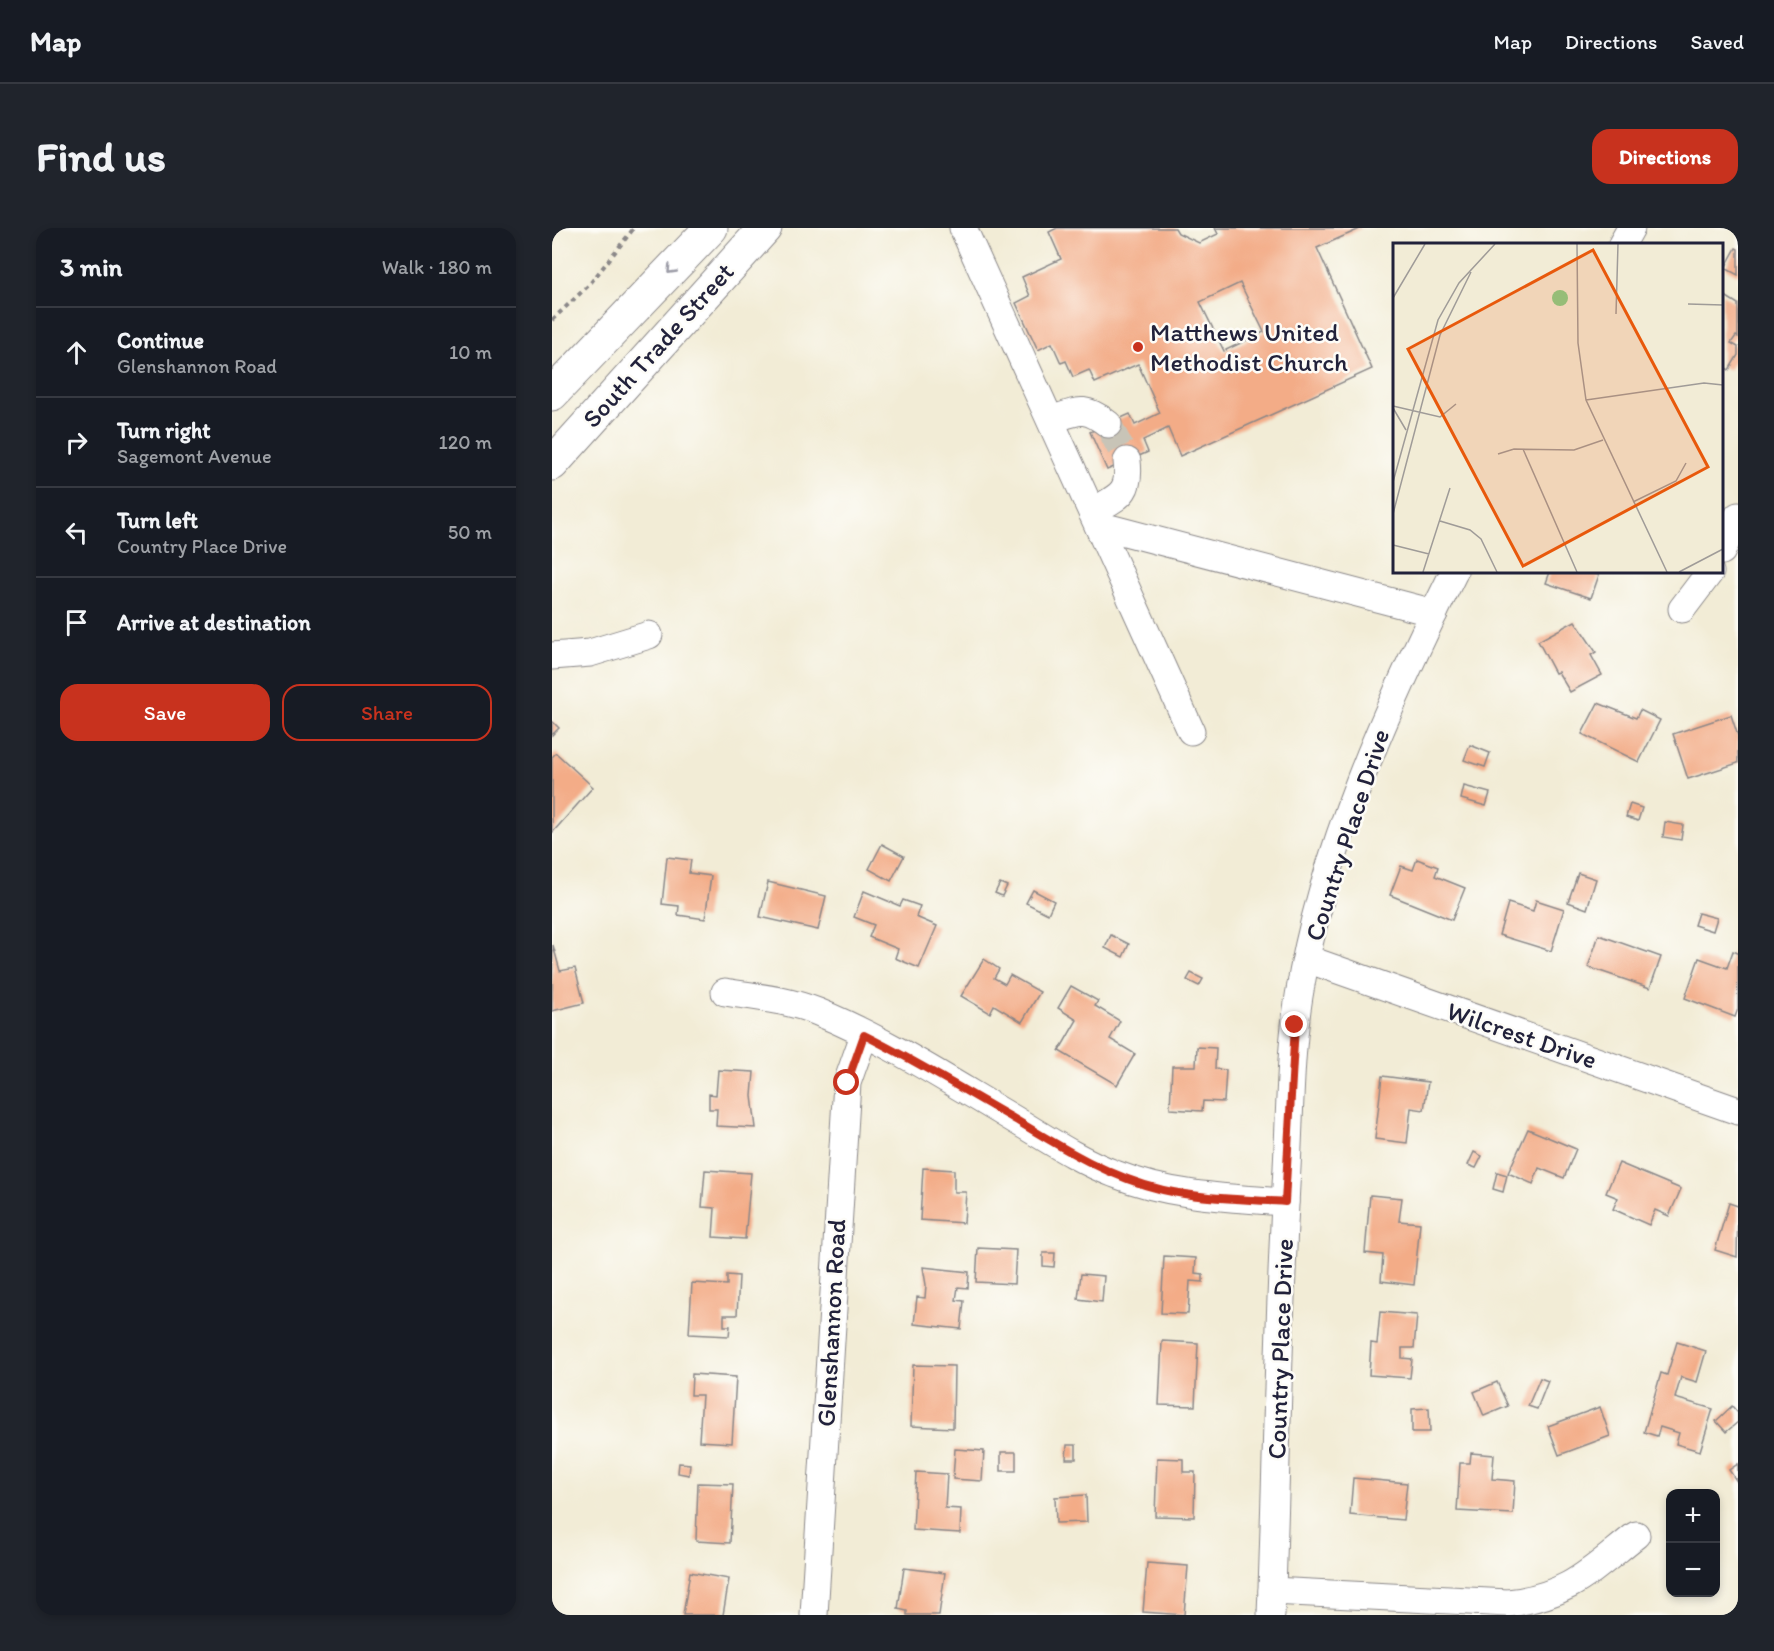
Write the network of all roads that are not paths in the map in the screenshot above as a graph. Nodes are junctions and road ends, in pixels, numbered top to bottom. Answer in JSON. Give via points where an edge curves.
{"nodes":[{"id":1,"x":711,"y":228,"type":"edge"},
{"id":2,"x":765,"y":228,"type":"edge"},
{"id":3,"x":963,"y":228,"type":"edge"},
{"id":4,"x":1631,"y":228,"type":"edge"},
{"id":5,"x":1623,"y":243,"type":"edge"},
{"id":6,"x":552,"y":394,"type":"edge"},
{"id":7,"x":1051,"y":420,"type":"junction"},
{"id":8,"x":1108,"y":424,"type":"tunnel mouth"},
{"id":9,"x":1127,"y":461,"type":"tunnel mouth"},
{"id":10,"x":552,"y":464,"type":"edge"},
{"id":11,"x":1738,"y":516,"type":"edge"},
{"id":12,"x":1095,"y":519,"type":"junction"},
{"id":13,"x":1723,"y":549,"type":"edge"},
{"id":14,"x":1454,"y":573,"type":"edge"},
{"id":15,"x":1709,"y":573,"type":"edge"},
{"id":16,"x":1682,"y":609,"type":"dead end"},
{"id":17,"x":1434,"y":613,"type":"junction"},
{"id":18,"x":649,"y":635,"type":"dead end"},
{"id":19,"x":552,"y":656,"type":"edge"},
{"id":20,"x":1191,"y":731,"type":"dead end"},
{"id":21,"x":1307,"y":958,"type":"junction"},
{"id":22,"x":725,"y":992,"type":"dead end"},
{"id":23,"x":864,"y":1035,"type":"junction"},
{"id":24,"x":1738,"y":1111,"type":"edge"},
{"id":25,"x":1285,"y":1202,"type":"junction"},
{"id":26,"x":1636,"y":1535,"type":"dead end"},
{"id":27,"x":1271,"y":1603,"type":"edge"},
{"id":28,"x":814,"y":1615,"type":"edge"}],
"edges":[{"from":1,"to":6,"type":"main road","name":"South Trade Street","one_way":true},
{"from":2,"to":10,"type":"main road","name":"South Trade Street"},
{"from":3,"to":7,"type":"street"},
{"from":4,"to":5,"type":"street"},
{"from":7,"to":8,"type":"street","via":[[1083,409]]},
{"from":7,"to":12,"type":"street"},
{"from":9,"to":12,"type":"street","via":[[1129,480],[1121,494]]},
{"from":11,"to":13,"type":"street"},
{"from":12,"to":17,"type":"street"},
{"from":12,"to":20,"type":"street"},
{"from":14,"to":17,"type":"street","name":"Country Place Drive"},
{"from":15,"to":16,"type":"street"},
{"from":17,"to":21,"type":"street","name":"Country Place Drive","via":[[1372,751],[1331,865]]},
{"from":18,"to":19,"type":"street","via":[[590,653]]},
{"from":21,"to":24,"type":"street","name":"Wilcrest Drive"},
{"from":21,"to":25,"type":"street","name":"Country Place Drive","via":[[1295,1025]]},
{"from":22,"to":23,"type":"street","via":[[787,1002],[818,1012]]},
{"from":23,"to":25,"type":"street","via":[[1113,1174],[1201,1196]]},
{"from":23,"to":28,"type":"street","name":"Glenshannon Road","via":[[847,1083]]},
{"from":25,"to":27,"type":"street","name":"Country Place Drive"},
{"from":26,"to":27,"type":"street","via":[[1582,1577],[1557,1593],[1538,1599],[1508,1603]]}]}
